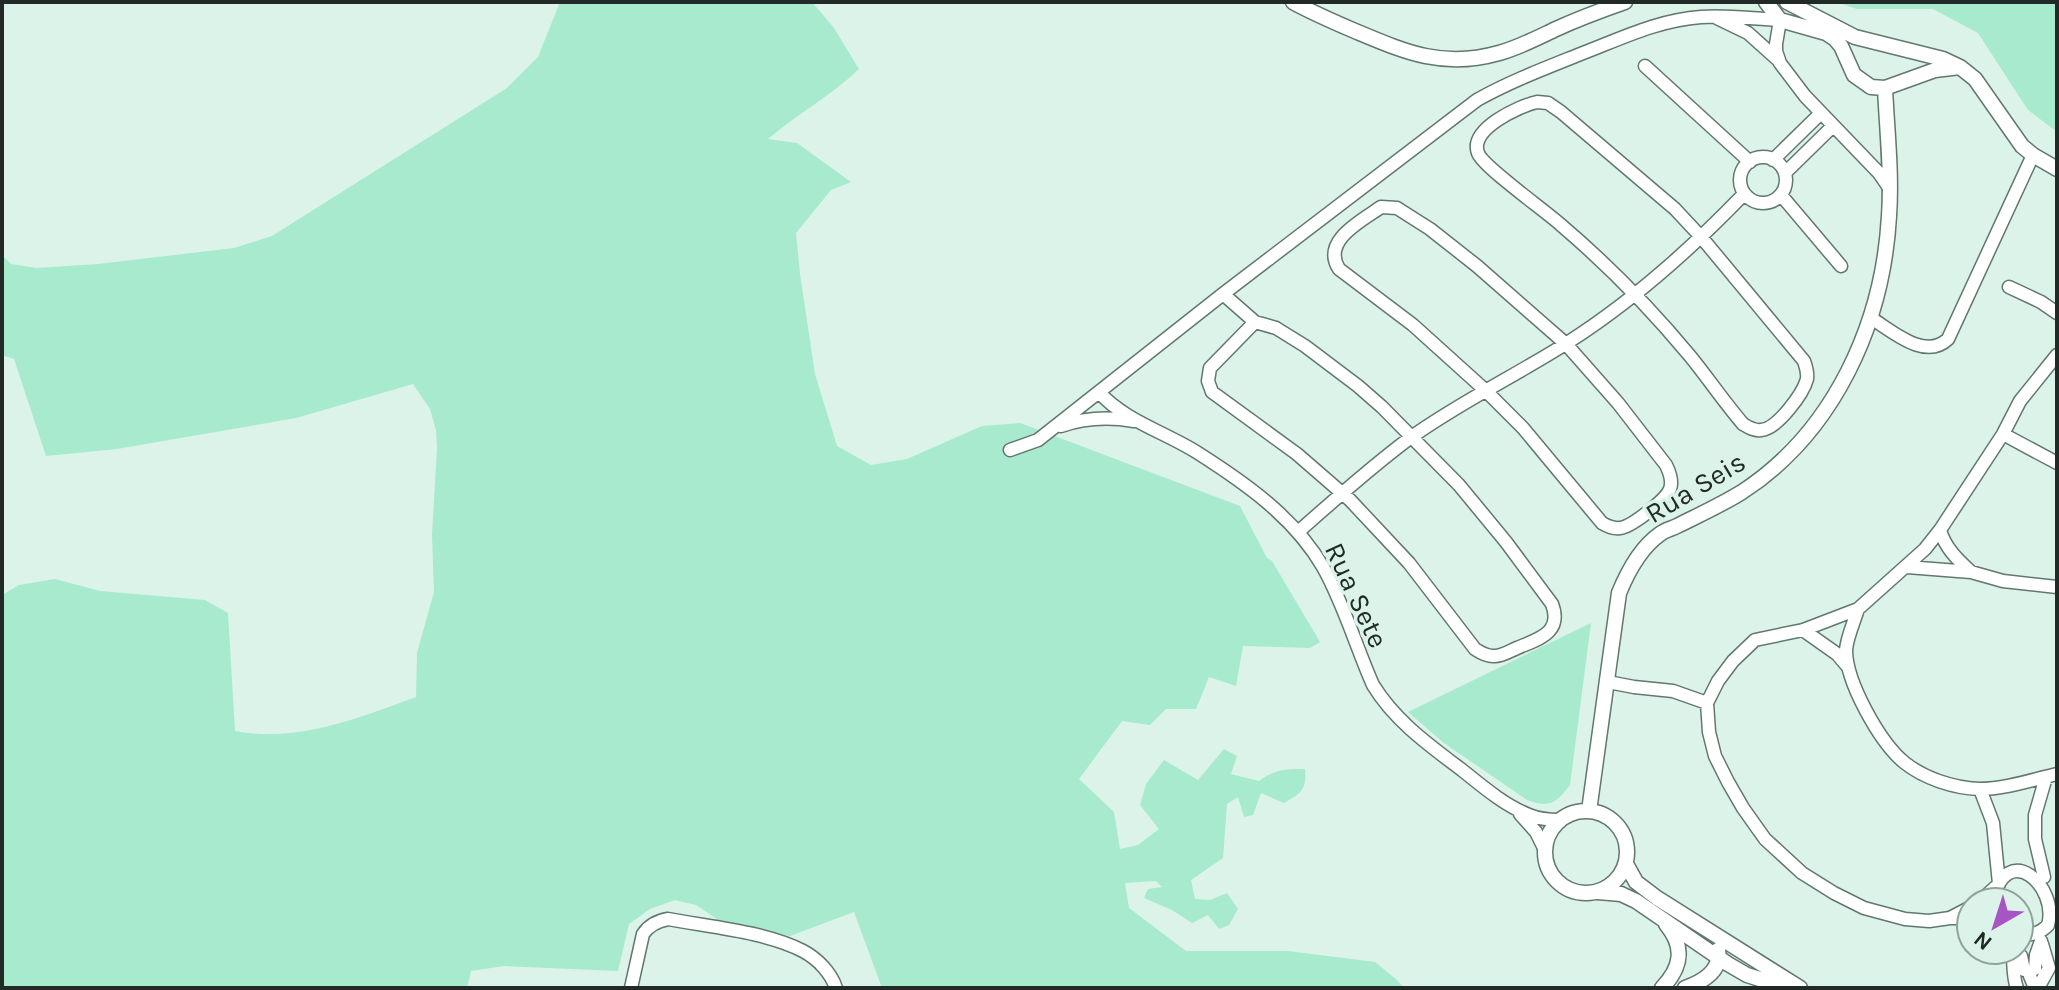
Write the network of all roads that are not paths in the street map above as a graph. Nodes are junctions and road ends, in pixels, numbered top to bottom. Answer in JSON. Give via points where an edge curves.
{"nodes":[{"id":1,"x":1293,"y":2,"type":"edge"},
{"id":2,"x":1625,"y":2,"type":"edge"},
{"id":3,"x":1766,"y":2,"type":"edge"},
{"id":4,"x":1787,"y":2,"type":"edge"},
{"id":5,"x":1805,"y":12,"type":"junction"},
{"id":6,"x":1714,"y":17,"type":"junction"},
{"id":7,"x":1780,"y":20,"type":"junction"},
{"id":8,"x":1855,"y":37,"type":"junction"},
{"id":9,"x":1903,"y":50,"type":"junction"},
{"id":10,"x":1845,"y":55,"type":"junction"},
{"id":11,"x":1780,"y":63,"type":"junction"},
{"id":12,"x":1645,"y":66,"type":"dead end"},
{"id":13,"x":1960,"y":67,"type":"junction"},
{"id":14,"x":1903,"y":83,"type":"junction"},
{"id":15,"x":1885,"y":88,"type":"junction"},
{"id":16,"x":1821,"y":113,"type":"junction"},
{"id":17,"x":1833,"y":126,"type":"junction"},
{"id":18,"x":1888,"y":144,"type":"junction"},
{"id":19,"x":1854,"y":147,"type":"junction"},
{"id":20,"x":2033,"y":155,"type":"junction"},
{"id":21,"x":1773,"y":160,"type":"junction"},
{"id":22,"x":1750,"y":162,"type":"junction"},
{"id":23,"x":2057,"y":169,"type":"edge"},
{"id":24,"x":1785,"y":173,"type":"junction"},
{"id":25,"x":1890,"y":189,"type":"junction"},
{"id":26,"x":1744,"y":194,"type":"junction"},
{"id":27,"x":1781,"y":195,"type":"junction"},
{"id":28,"x":1702,"y":238,"type":"junction"},
{"id":29,"x":1841,"y":266,"type":"dead end"},
{"id":30,"x":2009,"y":287,"type":"dead end"},
{"id":31,"x":1223,"y":294,"type":"junction"},
{"id":32,"x":1635,"y":294,"type":"junction"},
{"id":33,"x":2057,"y":313,"type":"edge"},
{"id":34,"x":1871,"y":318,"type":"junction"},
{"id":35,"x":1255,"y":322,"type":"junction"},
{"id":36,"x":1566,"y":344,"type":"junction"},
{"id":37,"x":2057,"y":355,"type":"edge"},
{"id":38,"x":1485,"y":390,"type":"junction"},
{"id":39,"x":1099,"y":392,"type":"junction"},
{"id":40,"x":1142,"y":422,"type":"junction"},
{"id":41,"x":1051,"y":430,"type":"junction"},
{"id":42,"x":2003,"y":434,"type":"junction"},
{"id":43,"x":1412,"y":437,"type":"junction"},
{"id":44,"x":1010,"y":450,"type":"dead end"},
{"id":45,"x":2057,"y":463,"type":"edge"},
{"id":46,"x":1341,"y":493,"type":"junction"},
{"id":47,"x":1940,"y":530,"type":"junction"},
{"id":48,"x":1298,"y":532,"type":"junction"},
{"id":49,"x":1907,"y":567,"type":"junction"},
{"id":50,"x":1971,"y":572,"type":"junction"},
{"id":51,"x":2057,"y":587,"type":"edge"},
{"id":52,"x":1858,"y":609,"type":"junction"},
{"id":53,"x":1803,"y":630,"type":"junction"},
{"id":54,"x":1848,"y":667,"type":"junction"},
{"id":55,"x":1608,"y":682,"type":"junction"},
{"id":56,"x":1707,"y":703,"type":"junction"},
{"id":57,"x":2052,"y":776,"type":"edge"},
{"id":58,"x":1980,"y":789,"type":"junction"},
{"id":59,"x":1515,"y":809,"type":"junction"},
{"id":60,"x":1589,"y":811,"type":"junction"},
{"id":61,"x":1559,"y":820,"type":"junction"},
{"id":62,"x":1544,"y":848,"type":"junction"},
{"id":63,"x":1626,"y":864,"type":"junction"},
{"id":64,"x":2051,"y":883,"type":"edge"},
{"id":65,"x":1999,"y":884,"type":"joint"},
{"id":66,"x":1598,"y":892,"type":"junction"},
{"id":67,"x":1657,"y":915,"type":"junction"},
{"id":68,"x":1955,"y":915,"type":"edge"},
{"id":69,"x":2055,"y":917,"type":"edge"},
{"id":70,"x":1950,"y":918,"type":"junction"},
{"id":71,"x":1955,"y":918,"type":"edge"},
{"id":72,"x":1696,"y":922,"type":"junction"},
{"id":73,"x":2035,"y":935,"type":"edge"},
{"id":74,"x":2041,"y":938,"type":"junction"},
{"id":75,"x":1720,"y":959,"type":"junction"},
{"id":76,"x":2016,"y":966,"type":"edge"},
{"id":77,"x":1747,"y":975,"type":"junction"},
{"id":78,"x":2028,"y":980,"type":"edge"},
{"id":79,"x":1692,"y":985,"type":"edge"},
{"id":80,"x":631,"y":988,"type":"edge"},
{"id":81,"x":836,"y":988,"type":"edge"},
{"id":82,"x":1662,"y":988,"type":"edge"},
{"id":83,"x":1788,"y":988,"type":"edge"},
{"id":84,"x":1800,"y":988,"type":"edge"}],
"edges":[{"from":1,"to":2,"type":"street","via":[[1417,56],[1444,59],[1498,53]]},
{"from":3,"to":7,"type":"street"},
{"from":4,"to":5,"type":"street"},
{"from":5,"to":7,"type":"street"},
{"from":5,"to":8,"type":"street"},
{"from":6,"to":7,"type":"street"},
{"from":6,"to":11,"type":"street","via":[[1748,33]]},
{"from":6,"to":31,"type":"street","via":[[1652,26],[1477,100]]},
{"from":7,"to":10,"type":"street","via":[[1826,33]]},
{"from":7,"to":11,"type":"street"},
{"from":8,"to":9,"type":"street"},
{"from":8,"to":10,"type":"street"},
{"from":9,"to":13,"type":"street"},
{"from":9,"to":14,"type":"street","via":[[1911,65]]},
{"from":10,"to":15,"type":"street","via":[[1859,80]]},
{"from":11,"to":16,"type":"street"},
{"from":12,"to":22,"type":"street"},
{"from":13,"to":14,"type":"street"},
{"from":13,"to":20,"type":"street"},
{"from":14,"to":15,"type":"street"},
{"from":15,"to":18,"type":"street","name":"Rua Seis"},
{"from":16,"to":17,"type":"street"},
{"from":16,"to":21,"type":"street"},
{"from":17,"to":19,"type":"street"},
{"from":17,"to":24,"type":"street"},
{"from":18,"to":19,"type":"street","via":[[1870,156]]},
{"from":18,"to":25,"type":"street","name":"Rua Seis"},
{"from":19,"to":25,"type":"street"},
{"from":20,"to":23,"type":"street"},
{"from":20,"to":34,"type":"street","via":[[1948,339],[1924,348]]},
{"from":21,"to":22,"type":"street","via":[[1761,157]]},
{"from":21,"to":24,"type":"street"},
{"from":22,"to":26,"type":"street","via":[[1740,176]]},
{"from":24,"to":27,"type":"street"},
{"from":25,"to":34,"type":"street","name":"Rua Seis","via":[[1886,252]]},
{"from":26,"to":27,"type":"street","via":[[1759,203]]},
{"from":26,"to":28,"type":"street"},
{"from":27,"to":29,"type":"street"},
{"from":28,"to":32,"type":"street"},
{"from":28,"to":32,"type":"street","via":[[1806,365],[1805,384],[1770,428],[1755,430],[1743,424]]},
{"from":28,"to":32,"type":"street","via":[[1650,187],[1548,103],[1525,105],[1484,130],[1477,150],[1486,165],[1552,216]]},
{"from":30,"to":33,"type":"street"},
{"from":31,"to":35,"type":"street"},
{"from":31,"to":39,"type":"street"},
{"from":32,"to":36,"type":"street"},
{"from":34,"to":55,"type":"street","name":"Rua Seis","via":[[1838,389],[1796,447],[1742,492],[1663,531],[1636,560],[1619,593]]},
{"from":35,"to":43,"type":"street","via":[[1276,328],[1323,360]]},
{"from":35,"to":46,"type":"street","via":[[1210,368],[1209,387]]},
{"from":36,"to":38,"type":"street"},
{"from":36,"to":38,"type":"street","via":[[1671,476],[1667,495],[1626,526],[1602,523]]},
{"from":36,"to":38,"type":"street","via":[[1430,229],[1397,208],[1381,207],[1338,241],[1336,265]]},
{"from":37,"to":42,"type":"street","via":[[2020,401]]},
{"from":38,"to":43,"type":"street"},
{"from":39,"to":40,"type":"street","name":"Rua Sete"},
{"from":39,"to":41,"type":"street"},
{"from":40,"to":41,"type":"street","via":[[1096,419]]},
{"from":40,"to":48,"type":"street","name":"Rua Sete","via":[[1220,467]]},
{"from":41,"to":44,"type":"street"},
{"from":42,"to":45,"type":"street"},
{"from":42,"to":47,"type":"street"},
{"from":43,"to":46,"type":"street"},
{"from":43,"to":46,"type":"street","via":[[1475,505],[1552,604],[1554,621],[1547,634],[1497,657],[1475,649],[1409,563]]},
{"from":46,"to":48,"type":"street"},
{"from":47,"to":49,"type":"street"},
{"from":47,"to":50,"type":"street","via":[[1943,542]]},
{"from":48,"to":59,"type":"street","name":"Rua Sete","via":[[1324,569],[1381,699],[1434,749]]},
{"from":49,"to":50,"type":"street"},
{"from":49,"to":52,"type":"street"},
{"from":50,"to":51,"type":"street"},
{"from":52,"to":53,"type":"street"},
{"from":52,"to":54,"type":"street","via":[[1846,648]]},
{"from":53,"to":54,"type":"street"},
{"from":53,"to":56,"type":"street","via":[[1755,640],[1733,661]]},
{"from":54,"to":58,"type":"street","via":[[1868,716],[1904,762],[1934,780]]},
{"from":55,"to":56,"type":"street","via":[[1673,691]]},
{"from":55,"to":60,"type":"street","name":"Rua Seis"},
{"from":56,"to":70,"type":"street","via":[[1715,756],[1728,782],[1765,839],[1802,873],[1864,908],[1905,919]]},
{"from":57,"to":58,"type":"street"},
{"from":57,"to":64,"type":"street","via":[[2035,815],[2035,839]]},
{"from":58,"to":65,"type":"street","via":[[1993,823]]},
{"from":59,"to":61,"type":"street","name":"Rua Sete"},
{"from":59,"to":62,"type":"street","name":"Rua Sete"},
{"from":60,"to":61,"type":"street"},
{"from":60,"to":63,"type":"street","via":[[1605,815],[1622,832]]},
{"from":61,"to":62,"type":"street"},
{"from":62,"to":66,"type":"street","via":[[1549,872],[1560,884],[1574,892]]},
{"from":63,"to":66,"type":"street","via":[[1612,884]]},
{"from":63,"to":72,"type":"street","via":[[1636,882]]},
{"from":64,"to":65,"type":"street","via":[[2025,871]]},
{"from":64,"to":69,"type":"street"},
{"from":66,"to":67,"type":"street","via":[[1621,894]]},
{"from":67,"to":75,"type":"street"},
{"from":67,"to":82,"type":"street","via":[[1674,934],[1679,950],[1676,970]]},
{"from":68,"to":70,"type":"street"},
{"from":69,"to":74,"type":"street"},
{"from":70,"to":71,"type":"street"},
{"from":72,"to":75,"type":"street"},
{"from":72,"to":84,"type":"street"},
{"from":73,"to":74,"type":"street"},
{"from":74,"to":78,"type":"street"},
{"from":74,"to":78,"type":"street","via":[[2049,968]]},
{"from":75,"to":77,"type":"street"},
{"from":75,"to":79,"type":"street"},
{"from":76,"to":78,"type":"street","via":[[2014,978]]},
{"from":77,"to":79,"type":"street"},
{"from":77,"to":83,"type":"street"},
{"from":80,"to":81,"type":"street","via":[[643,934],[668,919],[765,938],[805,952],[821,964]]}]}
